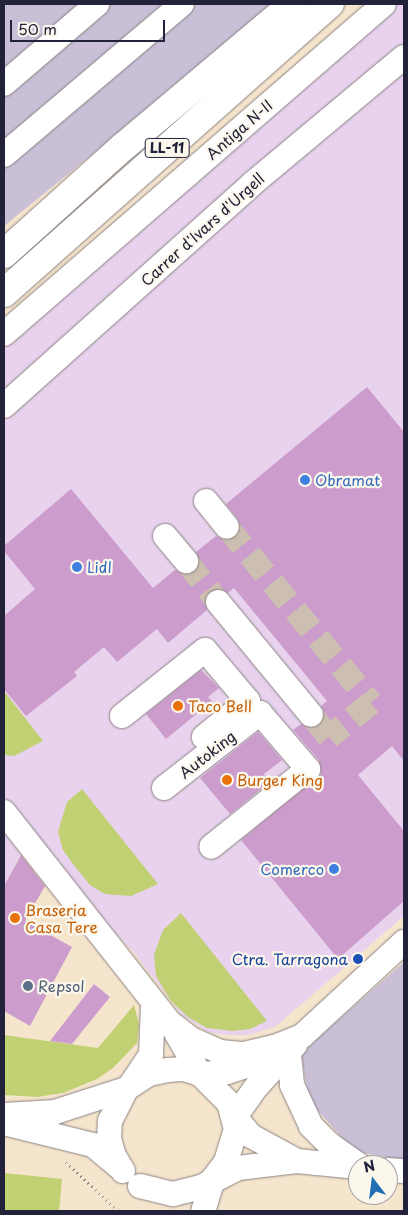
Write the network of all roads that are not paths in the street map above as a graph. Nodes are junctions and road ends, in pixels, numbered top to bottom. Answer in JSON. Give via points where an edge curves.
{"nodes":[{"id":1,"x":97,"y":4,"type":"edge"},
{"id":2,"x":182,"y":4,"type":"edge"},
{"id":3,"x":293,"y":4,"type":"edge"},
{"id":4,"x":330,"y":4,"type":"edge"},
{"id":5,"x":392,"y":4,"type":"edge"},
{"id":6,"x":377,"y":9,"type":"edge"},
{"id":7,"x":404,"y":57,"type":"edge"},
{"id":8,"x":4,"y":84,"type":"edge"},
{"id":9,"x":4,"y":155,"type":"edge"},
{"id":10,"x":4,"y":254,"type":"edge"},
{"id":11,"x":4,"y":293,"type":"edge"},
{"id":12,"x":4,"y":334,"type":"edge"},
{"id":13,"x":4,"y":406,"type":"edge"},
{"id":14,"x":206,"y":501,"type":"dead end"},
{"id":15,"x":227,"y":527,"type":"tunnel mouth"},
{"id":16,"x":165,"y":536,"type":"dead end"},
{"id":17,"x":186,"y":561,"type":"tunnel mouth"},
{"id":18,"x":218,"y":602,"type":"tunnel mouth"},
{"id":19,"x":311,"y":715,"type":"tunnel mouth"},
{"id":20,"x":122,"y":716,"type":"dead end"},
{"id":21,"x":4,"y":814,"type":"edge"},
{"id":22,"x":211,"y":847,"type":"dead end"},
{"id":23,"x":404,"y":942,"type":"edge"},
{"id":24,"x":153,"y":1005,"type":"junction"},
{"id":25,"x":171,"y":1024,"type":"junction"},
{"id":26,"x":293,"y":1044,"type":"junction"},
{"id":27,"x":200,"y":1074,"type":"junction"},
{"id":28,"x":129,"y":1086,"type":"junction"},
{"id":29,"x":4,"y":1115,"type":"edge"},
{"id":30,"x":235,"y":1117,"type":"junction"},
{"id":31,"x":4,"y":1124,"type":"edge"},
{"id":32,"x":348,"y":1158,"type":"edge"},
{"id":33,"x":297,"y":1161,"type":"junction"},
{"id":34,"x":348,"y":1165,"type":"edge"},
{"id":35,"x":131,"y":1178,"type":"junction"},
{"id":36,"x":213,"y":1179,"type":"junction"},
{"id":37,"x":169,"y":1211,"type":"edge"},
{"id":38,"x":203,"y":1211,"type":"edge"}],
"edges":[{"from":1,"to":8,"type":"street"},
{"from":2,"to":9,"type":"street"},
{"from":3,"to":10,"type":"highway","number":"LL-11"},
{"from":4,"to":11,"type":"highway","number":"LL-11"},
{"from":5,"to":6,"type":"street","name":"Antiga N-II"},
{"from":6,"to":12,"type":"street","name":"Antiga N-II"},
{"from":7,"to":13,"type":"street","name":"Carrer d'Ivars d'Urgell","via":[[252,184]]},
{"from":14,"to":15,"type":"street"},
{"from":16,"to":17,"type":"street"},
{"from":18,"to":19,"type":"street"},
{"from":20,"to":22,"type":"street","name":"Autoking","via":[[205,650],[248,701],[165,778],[260,713],[308,769]]},
{"from":21,"to":24,"type":"street","via":[[106,939]]},
{"from":23,"to":26,"type":"street"},
{"from":24,"to":25,"type":"street"},
{"from":24,"to":28,"type":"street","via":[[151,1055]]},
{"from":25,"to":26,"type":"street","via":[[191,1039],[220,1052],[244,1054]]},
{"from":25,"to":27,"type":"street"},
{"from":26,"to":27,"type":"street","via":[[253,1065]]},
{"from":26,"to":30,"type":"street"},
{"from":26,"to":32,"type":"street","via":[[292,1085],[311,1126]]},
{"from":27,"to":28,"type":"street","via":[[184,1069],[168,1070],[149,1074]]},
{"from":27,"to":30,"type":"street","via":[[229,1103]]},
{"from":28,"to":29,"type":"street","via":[[55,1112]]},
{"from":28,"to":35,"type":"street","via":[[116,1104],[110,1130],[114,1156]]},
{"from":30,"to":33,"type":"street","via":[[251,1136]]},
{"from":30,"to":36,"type":"street","via":[[233,1142],[226,1162]]},
{"from":31,"to":35,"type":"street","via":[[92,1145]]},
{"from":33,"to":34,"type":"street"},
{"from":33,"to":36,"type":"street","via":[[238,1168]]},
{"from":35,"to":36,"type":"street","via":[[172,1194],[189,1191]]},
{"from":35,"to":37,"type":"street"},
{"from":36,"to":38,"type":"street"}]}
